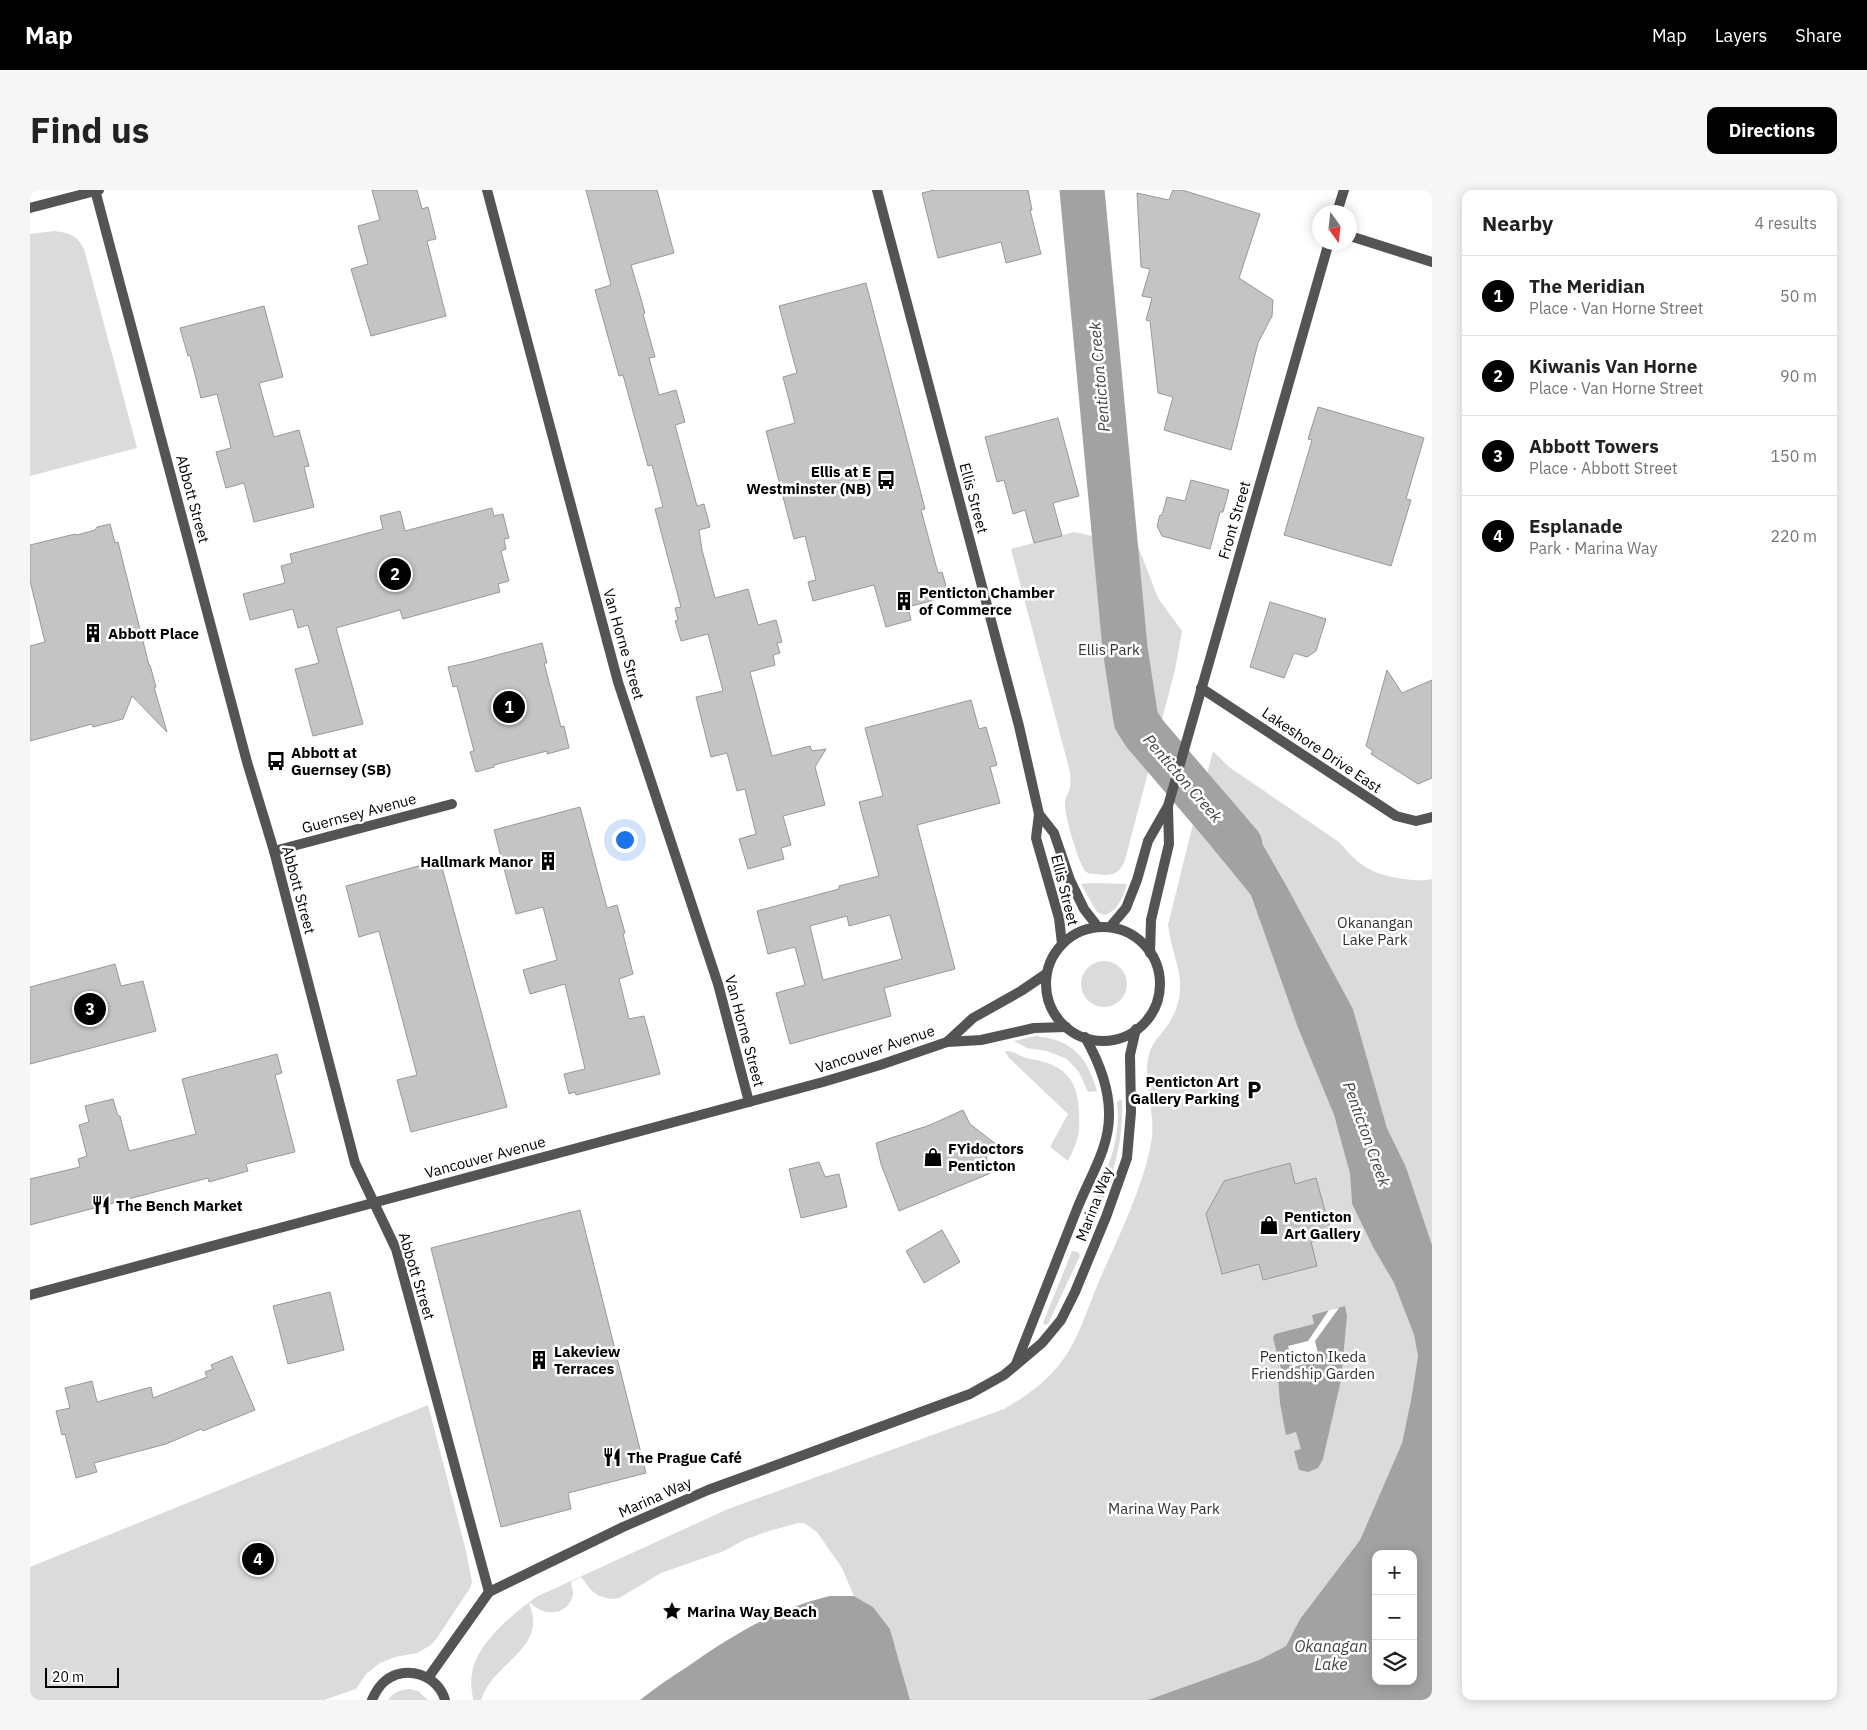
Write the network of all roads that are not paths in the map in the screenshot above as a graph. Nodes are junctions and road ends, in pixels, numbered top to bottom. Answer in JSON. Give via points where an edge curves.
{"nodes":[{"id":1,"x":97,"y":190,"type":"edge"},
{"id":2,"x":487,"y":190,"type":"edge"},
{"id":3,"x":877,"y":190,"type":"edge"},
{"id":4,"x":1344,"y":190,"type":"edge"},
{"id":5,"x":1339,"y":205,"type":"edge"},
{"id":6,"x":30,"y":208,"type":"edge"},
{"id":7,"x":1357,"y":238,"type":"edge"},
{"id":8,"x":1327,"y":250,"type":"edge"},
{"id":9,"x":1432,"y":262,"type":"edge"},
{"id":10,"x":1202,"y":688,"type":"junction"},
{"id":11,"x":452,"y":804,"type":"dead end"},
{"id":12,"x":1168,"y":806,"type":"junction"},
{"id":13,"x":1039,"y":814,"type":"junction"},
{"id":14,"x":1432,"y":817,"type":"edge"},
{"id":15,"x":274,"y":851,"type":"junction"},
{"id":16,"x":1098,"y":927,"type":"junction"},
{"id":17,"x":1110,"y":927,"type":"junction"},
{"id":18,"x":1062,"y":944,"type":"junction"},
{"id":19,"x":1150,"y":953,"type":"junction"},
{"id":20,"x":1046,"y":974,"type":"junction"},
{"id":21,"x":1066,"y":1027,"type":"junction"},
{"id":22,"x":1136,"y":1030,"type":"junction"},
{"id":23,"x":1085,"y":1038,"type":"junction"},
{"id":24,"x":947,"y":1042,"type":"junction"},
{"id":25,"x":749,"y":1102,"type":"junction"},
{"id":26,"x":374,"y":1202,"type":"junction"},
{"id":27,"x":30,"y":1295,"type":"edge"},
{"id":28,"x":1016,"y":1366,"type":"junction"},
{"id":29,"x":490,"y":1592,"type":"junction"},
{"id":30,"x":428,"y":1678,"type":"junction"},
{"id":31,"x":372,"y":1700,"type":"edge"},
{"id":32,"x":445,"y":1700,"type":"edge"}],
"edges":[{"from":1,"to":6,"type":"street"},
{"from":1,"to":15,"type":"street","name":"Abbott Street","via":[[247,762]]},
{"from":2,"to":25,"type":"street","name":"Van Horne Street","via":[[618,682],[718,984]]},
{"from":3,"to":13,"type":"street","name":"Ellis Street","via":[[1017,717]]},
{"from":4,"to":5,"type":"street"},
{"from":7,"to":9,"type":"street"},
{"from":8,"to":10,"type":"street","name":"Front Street"},
{"from":10,"to":12,"type":"street","name":"Front Street"},
{"from":10,"to":14,"type":"street","name":"Lakeshore Drive East","via":[[1396,816],[1416,821]]},
{"from":11,"to":15,"type":"street","name":"Guernsey Avenue"},
{"from":12,"to":17,"type":"street","name":"Front Street","via":[[1148,841],[1126,908]]},
{"from":12,"to":19,"type":"street","name":"Front Street","via":[[1169,844],[1151,920]]},
{"from":13,"to":16,"type":"street","name":"Ellis Street","via":[[1054,833],[1070,880],[1084,909]]},
{"from":13,"to":18,"type":"street","name":"Ellis Street","via":[[1036,838],[1059,918]]},
{"from":15,"to":26,"type":"street","name":"Abbott Street","via":[[355,1163]]},
{"from":16,"to":17,"type":"street"},
{"from":16,"to":18,"type":"street","via":[[1078,932]]},
{"from":17,"to":19,"type":"street","via":[[1139,940]]},
{"from":18,"to":20,"type":"street"},
{"from":19,"to":22,"type":"street","via":[[1156,964],[1157,1000]]},
{"from":20,"to":21,"type":"street","via":[[1049,1003]]},
{"from":20,"to":24,"type":"street","name":"Vancouver Avenue","via":[[973,1018]]},
{"from":21,"to":23,"type":"street"},
{"from":21,"to":24,"type":"street","name":"Vancouver Avenue","via":[[1034,1028],[981,1040]]},
{"from":22,"to":23,"type":"street","via":[[1120,1038]]},
{"from":22,"to":28,"type":"street","name":"Marina Way","via":[[1130,1055],[1129,1140],[1122,1174],[1061,1320],[1042,1343]]},
{"from":23,"to":28,"type":"street","name":"Marina Way","via":[[1099,1062],[1103,1078],[1109,1113],[1105,1140]]},
{"from":24,"to":25,"type":"street","name":"Vancouver Avenue","via":[[870,1068]]},
{"from":25,"to":26,"type":"street","name":"Vancouver Avenue"},
{"from":26,"to":27,"type":"street","name":"Vancouver Avenue"},
{"from":26,"to":29,"type":"street","name":"Abbott Street","via":[[396,1248]]},
{"from":28,"to":29,"type":"street","name":"Marina Way","via":[[970,1394],[708,1490],[623,1527]]},
{"from":29,"to":30,"type":"street","name":"Marina Way"},
{"from":30,"to":31,"type":"street","via":[[412,1673],[395,1675],[377,1689]]},
{"from":30,"to":32,"type":"street","via":[[438,1686]]}]}
